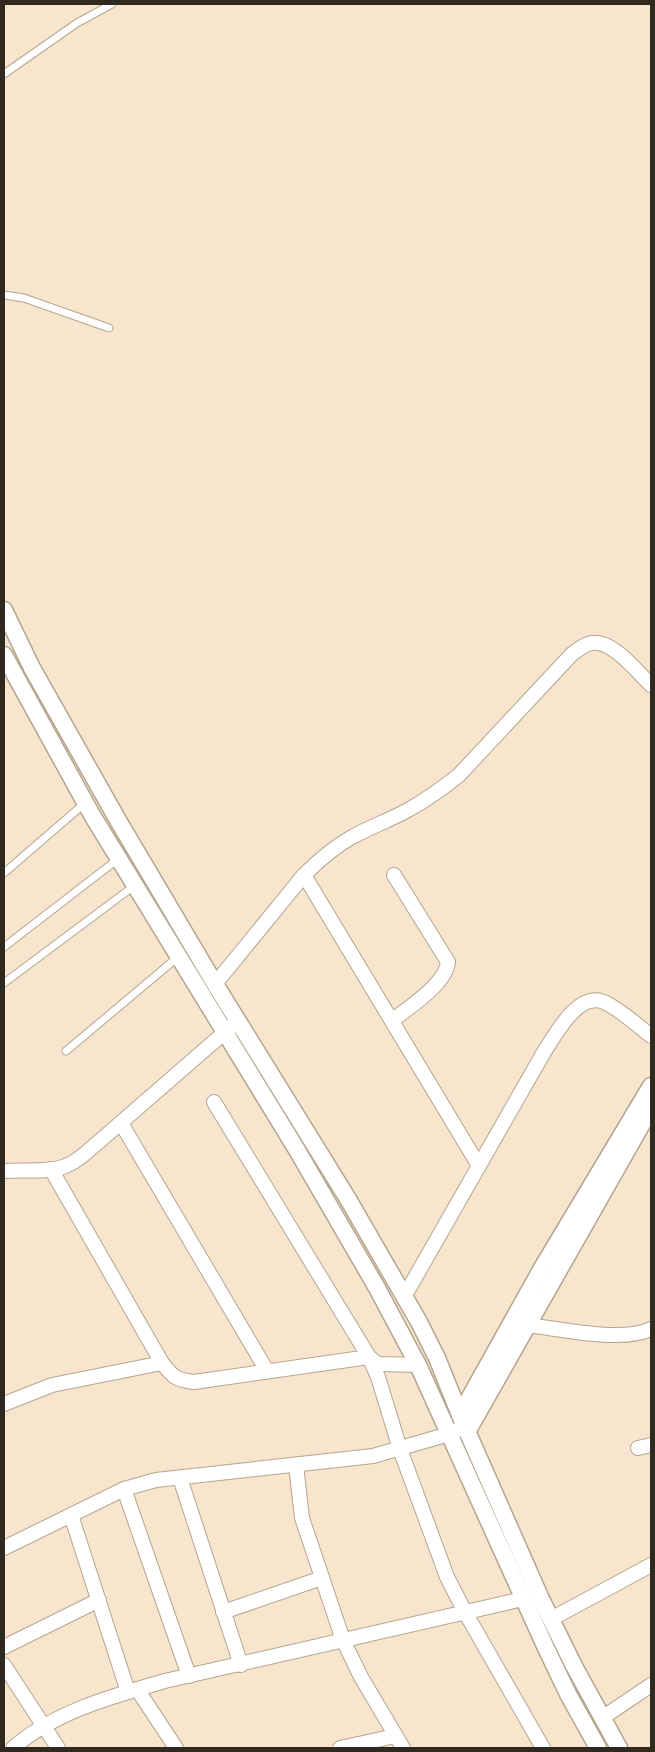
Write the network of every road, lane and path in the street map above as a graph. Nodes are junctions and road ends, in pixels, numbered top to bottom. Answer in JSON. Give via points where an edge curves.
{"nodes":[{"id":1,"x":112,"y":4,"type":"edge"},
{"id":2,"x":4,"y":74,"type":"edge"},
{"id":3,"x":4,"y":295,"type":"edge"},
{"id":4,"x":110,"y":328,"type":"dead end"},
{"id":5,"x":4,"y":610,"type":"edge"},
{"id":6,"x":4,"y":655,"type":"edge"},
{"id":7,"x":651,"y":685,"type":"edge"},
{"id":8,"x":85,"y":803,"type":"junction"},
{"id":9,"x":118,"y":858,"type":"junction"},
{"id":10,"x":4,"y":873,"type":"edge"},
{"id":11,"x":304,"y":875,"type":"junction"},
{"id":12,"x":394,"y":875,"type":"dead end"},
{"id":13,"x":135,"y":885,"type":"junction"},
{"id":14,"x":4,"y":947,"type":"edge"},
{"id":15,"x":178,"y":957,"type":"junction"},
{"id":16,"x":4,"y":983,"type":"edge"},
{"id":17,"x":215,"y":984,"type":"junction"},
{"id":18,"x":238,"y":1021,"type":"junction"},
{"id":19,"x":392,"y":1021,"type":"junction"},
{"id":20,"x":225,"y":1032,"type":"junction"},
{"id":21,"x":651,"y":1036,"type":"edge"},
{"id":22,"x":66,"y":1051,"type":"dead end"},
{"id":23,"x":651,"y":1086,"type":"edge"},
{"id":24,"x":214,"y":1102,"type":"dead end"},
{"id":25,"x":651,"y":1108,"type":"edge"},
{"id":26,"x":121,"y":1122,"type":"junction"},
{"id":27,"x":479,"y":1166,"type":"junction"},
{"id":28,"x":51,"y":1169,"type":"junction"},
{"id":29,"x":4,"y":1171,"type":"edge"},
{"id":30,"x":404,"y":1297,"type":"junction"},
{"id":31,"x":521,"y":1323,"type":"junction"},
{"id":32,"x":651,"y":1329,"type":"edge"},
{"id":33,"x":369,"y":1356,"type":"junction"},
{"id":34,"x":162,"y":1363,"type":"junction"},
{"id":35,"x":418,"y":1365,"type":"junction"},
{"id":36,"x":266,"y":1371,"type":"junction"},
{"id":37,"x":4,"y":1404,"type":"edge"},
{"id":38,"x":464,"y":1425,"type":"junction"},
{"id":39,"x":449,"y":1434,"type":"junction"},
{"id":40,"x":400,"y":1449,"type":"junction"},
{"id":41,"x":296,"y":1465,"type":"junction"},
{"id":42,"x":180,"y":1478,"type":"junction"},
{"id":43,"x":124,"y":1489,"type":"junction"},
{"id":44,"x":71,"y":1515,"type":"junction"},
{"id":45,"x":4,"y":1548,"type":"edge"},
{"id":46,"x":651,"y":1565,"type":"edge"},
{"id":47,"x":322,"y":1578,"type":"junction"},
{"id":48,"x":523,"y":1599,"type":"junction"},
{"id":49,"x":98,"y":1600,"type":"junction"},
{"id":50,"x":223,"y":1612,"type":"junction"},
{"id":51,"x":465,"y":1612,"type":"junction"},
{"id":52,"x":551,"y":1620,"type":"junction"},
{"id":53,"x":343,"y":1640,"type":"junction"},
{"id":54,"x":4,"y":1647,"type":"edge"},
{"id":55,"x":4,"y":1665,"type":"edge"},
{"id":56,"x":241,"y":1665,"type":"junction"},
{"id":57,"x":189,"y":1676,"type":"junction"},
{"id":58,"x":651,"y":1685,"type":"edge"},
{"id":59,"x":133,"y":1691,"type":"junction"},
{"id":60,"x":602,"y":1718,"type":"junction"},
{"id":61,"x":43,"y":1726,"type":"junction"},
{"id":62,"x":395,"y":1736,"type":"junction"},
{"id":63,"x":13,"y":1748,"type":"edge"},
{"id":64,"x":58,"y":1748,"type":"edge"},
{"id":65,"x":176,"y":1748,"type":"edge"},
{"id":66,"x":340,"y":1748,"type":"edge"},
{"id":67,"x":402,"y":1748,"type":"edge"},
{"id":68,"x":543,"y":1748,"type":"edge"},
{"id":69,"x":598,"y":1748,"type":"edge"},
{"id":70,"x":619,"y":1748,"type":"edge"}],
"edges":[{"from":1,"to":2,"type":"lane","via":[[78,23]]},
{"from":3,"to":4,"type":"lane","via":[[24,298]]},
{"from":5,"to":17,"type":"street","via":[[73,742]]},
{"from":6,"to":8,"type":"street"},
{"from":7,"to":11,"type":"street","via":[[614,649],[594,642],[583,646],[459,775],[409,810],[333,848]]},
{"from":8,"to":9,"type":"street"},
{"from":8,"to":10,"type":"lane"},
{"from":9,"to":13,"type":"street"},
{"from":9,"to":14,"type":"lane"},
{"from":11,"to":17,"type":"street"},
{"from":11,"to":19,"type":"street"},
{"from":12,"to":19,"type":"street","via":[[448,962],[442,980]]},
{"from":13,"to":15,"type":"street"},
{"from":13,"to":16,"type":"lane"},
{"from":15,"to":20,"type":"street"},
{"from":15,"to":22,"type":"lane"},
{"from":17,"to":18,"type":"street"},
{"from":18,"to":20,"type":"street"},
{"from":18,"to":30,"type":"street","via":[[348,1199]]},
{"from":19,"to":27,"type":"street"},
{"from":20,"to":26,"type":"street"},
{"from":20,"to":35,"type":"street","via":[[377,1288]]},
{"from":21,"to":27,"type":"street","via":[[604,1002],[588,1001],[579,1006],[544,1052]]},
{"from":23,"to":31,"type":"street","via":[[542,1268]]},
{"from":24,"to":33,"type":"street"},
{"from":25,"to":31,"type":"street"},
{"from":26,"to":28,"type":"street","via":[[73,1163]]},
{"from":26,"to":36,"type":"street"},
{"from":27,"to":30,"type":"street"},
{"from":28,"to":29,"type":"street"},
{"from":28,"to":34,"type":"street"},
{"from":30,"to":38,"type":"street","via":[[437,1358]]},
{"from":31,"to":32,"type":"street","via":[[625,1336]]},
{"from":31,"to":38,"type":"street"},
{"from":33,"to":35,"type":"street","via":[[378,1364]]},
{"from":33,"to":36,"type":"street"},
{"from":33,"to":40,"type":"street"},
{"from":34,"to":36,"type":"street","via":[[171,1375],[194,1382]]},
{"from":34,"to":37,"type":"street","via":[[52,1385]]},
{"from":35,"to":39,"type":"street"},
{"from":38,"to":39,"type":"street"},
{"from":38,"to":52,"type":"street"},
{"from":39,"to":40,"type":"street"},
{"from":39,"to":48,"type":"street"},
{"from":40,"to":41,"type":"street","via":[[373,1456]]},
{"from":40,"to":51,"type":"street","via":[[447,1577]]},
{"from":41,"to":42,"type":"street"},
{"from":41,"to":47,"type":"street","via":[[302,1518]]},
{"from":42,"to":43,"type":"street","via":[[156,1480]]},
{"from":42,"to":50,"type":"street"},
{"from":43,"to":44,"type":"street"},
{"from":43,"to":57,"type":"street"},
{"from":44,"to":45,"type":"street"},
{"from":44,"to":49,"type":"street"},
{"from":46,"to":52,"type":"street"},
{"from":47,"to":50,"type":"street"},
{"from":47,"to":53,"type":"street"},
{"from":48,"to":51,"type":"street"},
{"from":48,"to":69,"type":"street","via":[[568,1694]]},
{"from":49,"to":54,"type":"street"},
{"from":49,"to":59,"type":"street"},
{"from":50,"to":56,"type":"street"},
{"from":51,"to":53,"type":"street"},
{"from":51,"to":68,"type":"street"},
{"from":52,"to":60,"type":"street"},
{"from":53,"to":56,"type":"street"},
{"from":53,"to":62,"type":"street"},
{"from":55,"to":61,"type":"street"},
{"from":56,"to":57,"type":"street"},
{"from":57,"to":59,"type":"street"},
{"from":58,"to":60,"type":"street"},
{"from":59,"to":61,"type":"street","via":[[87,1706]]},
{"from":59,"to":65,"type":"street"},
{"from":60,"to":70,"type":"street"},
{"from":61,"to":63,"type":"street"},
{"from":61,"to":64,"type":"street"},
{"from":62,"to":66,"type":"street"},
{"from":62,"to":67,"type":"street"}]}
